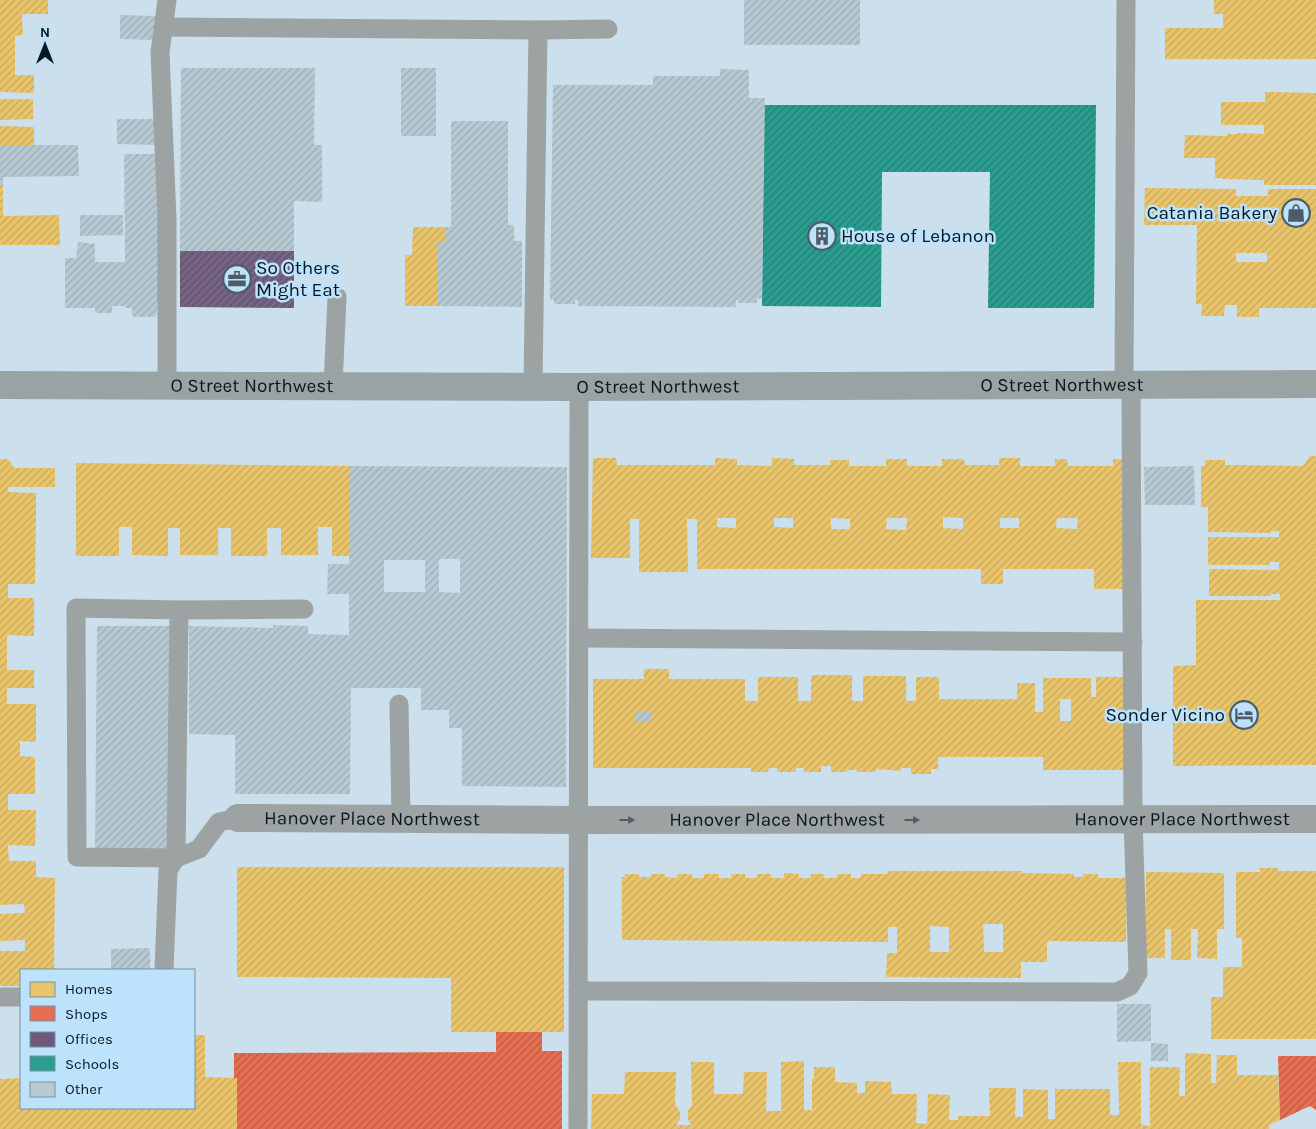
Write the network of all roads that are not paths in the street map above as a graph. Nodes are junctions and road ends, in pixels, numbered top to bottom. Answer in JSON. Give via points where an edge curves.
{"nodes":[{"id":1,"x":167,"y":0,"type":"edge"},
{"id":2,"x":1126,"y":0,"type":"edge"},
{"id":3,"x":164,"y":27,"type":"junction"},
{"id":4,"x":608,"y":29,"type":"dead end"},
{"id":5,"x":538,"y":30,"type":"junction"},
{"id":6,"x":337,"y":297,"type":"dead end"},
{"id":7,"x":1316,"y":384,"type":"edge"},
{"id":8,"x":0,"y":385,"type":"edge"},
{"id":9,"x":1127,"y":385,"type":"junction"},
{"id":10,"x":167,"y":386,"type":"junction"},
{"id":11,"x":333,"y":386,"type":"junction"},
{"id":12,"x":533,"y":386,"type":"junction"},
{"id":13,"x":579,"y":387,"type":"junction"},
{"id":14,"x":304,"y":609,"type":"dead end"},
{"id":15,"x":179,"y":610,"type":"junction"},
{"id":16,"x":579,"y":638,"type":"junction"},
{"id":17,"x":1133,"y":642,"type":"junction"},
{"id":18,"x":400,"y":704,"type":"dead end"},
{"id":19,"x":238,"y":818,"type":"joint"},
{"id":20,"x":402,"y":818,"type":"junction"},
{"id":21,"x":578,"y":820,"type":"junction"},
{"id":22,"x":1133,"y":820,"type":"junction"},
{"id":23,"x":1316,"y":820,"type":"edge"},
{"id":24,"x":176,"y":858,"type":"junction"},
{"id":25,"x":164,"y":969,"type":"edge"},
{"id":26,"x":578,"y":991,"type":"junction"},
{"id":27,"x":0,"y":997,"type":"edge"},
{"id":28,"x":20,"y":997,"type":"edge"},
{"id":29,"x":578,"y":1129,"type":"edge"}],
"edges":[{"from":1,"to":3,"type":"lane"},
{"from":2,"to":9,"type":"lane","via":[[1118,46]]},
{"from":3,"to":5,"type":"lane"},
{"from":3,"to":10,"type":"lane","via":[[160,52],[167,219]]},
{"from":4,"to":5,"type":"lane"},
{"from":5,"to":12,"type":"lane"},
{"from":6,"to":11,"type":"lane"},
{"from":7,"to":9,"type":"street","name":"O Street Northwest"},
{"from":8,"to":10,"type":"street","name":"O Street Northwest"},
{"from":9,"to":13,"type":"street","name":"O Street Northwest"},
{"from":9,"to":17,"type":"lane"},
{"from":10,"to":11,"type":"street","name":"O Street Northwest"},
{"from":11,"to":12,"type":"street","name":"O Street Northwest"},
{"from":12,"to":13,"type":"street","name":"O Street Northwest"},
{"from":13,"to":16,"type":"lane"},
{"from":14,"to":15,"type":"lane"},
{"from":15,"to":24,"type":"lane"},
{"from":15,"to":24,"type":"lane","via":[[76,608],[77,857]]},
{"from":16,"to":17,"type":"lane"},
{"from":16,"to":21,"type":"lane"},
{"from":17,"to":22,"type":"lane"},
{"from":18,"to":20,"type":"lane"},
{"from":19,"to":20,"type":"street","name":"Hanover Place Northwest"},
{"from":19,"to":24,"type":"lane","via":[[219,822],[200,848]]},
{"from":20,"to":21,"type":"street","name":"Hanover Place Northwest"},
{"from":21,"to":22,"type":"street","name":"Hanover Place Northwest","one_way":true},
{"from":21,"to":26,"type":"lane"},
{"from":22,"to":23,"type":"street","name":"Hanover Place Northwest"},
{"from":22,"to":26,"type":"lane","via":[[1138,973],[1130,986],[1116,992]]},
{"from":24,"to":25,"type":"lane","via":[[168,870]]},
{"from":26,"to":29,"type":"lane"},
{"from":27,"to":28,"type":"lane"}]}
